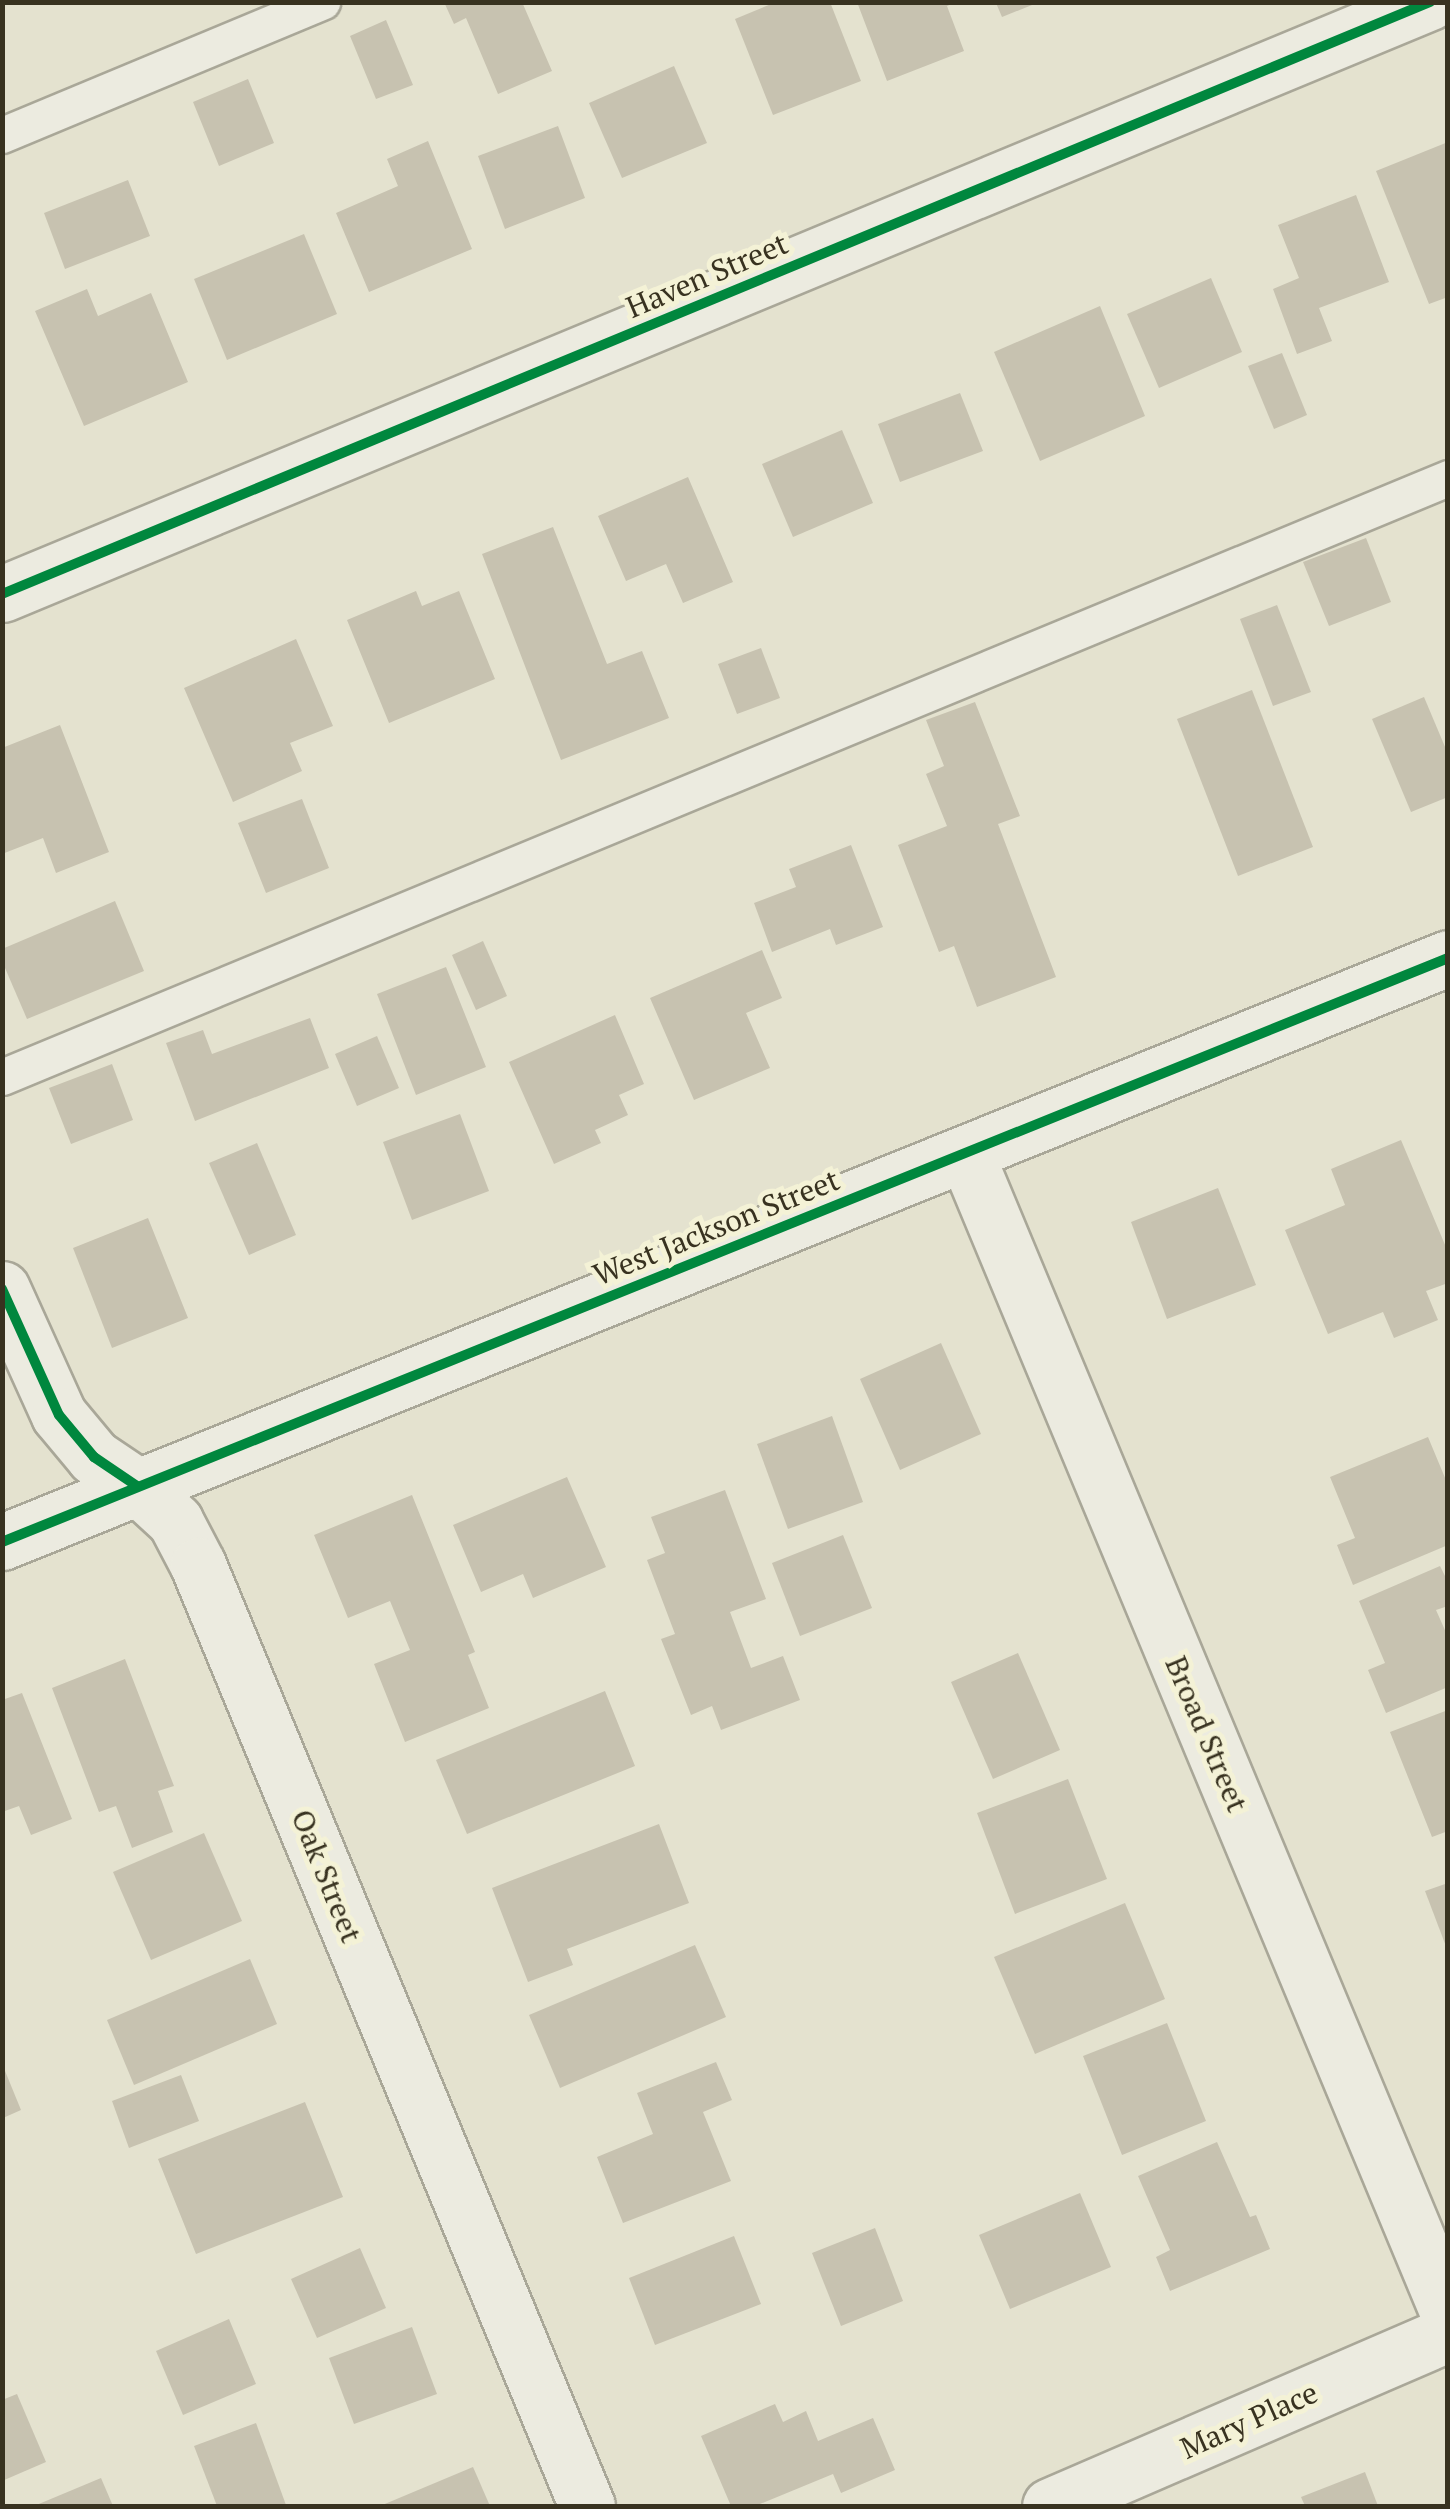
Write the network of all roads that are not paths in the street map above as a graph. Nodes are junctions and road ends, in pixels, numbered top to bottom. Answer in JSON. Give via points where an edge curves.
{"nodes":[{"id":1,"x":322,"y":2,"type":"edge"},
{"id":2,"x":1430,"y":2,"type":"edge"},
{"id":3,"x":2,"y":135,"type":"edge"},
{"id":4,"x":1448,"y":478,"type":"edge"},
{"id":5,"x":2,"y":594,"type":"edge"},
{"id":6,"x":1448,"y":958,"type":"edge"},
{"id":7,"x":2,"y":1077,"type":"edge"},
{"id":8,"x":966,"y":1154,"type":"junction"},
{"id":9,"x":2,"y":1289,"type":"edge"},
{"id":10,"x":137,"y":1486,"type":"junction"},
{"id":11,"x":2,"y":1542,"type":"edge"},
{"id":12,"x":1448,"y":2313,"type":"edge"},
{"id":13,"x":1448,"y":2334,"type":"edge"},
{"id":14,"x":587,"y":2506,"type":"edge"},
{"id":15,"x":1050,"y":2506,"type":"edge"}],
"edges":[{"from":1,"to":3,"type":"lane"},
{"from":2,"to":5,"type":"street","name":"Haven Street"},
{"from":4,"to":7,"type":"lane"},
{"from":6,"to":8,"type":"street","name":"West Jackson Street"},
{"from":8,"to":10,"type":"street","name":"West Jackson Street"},
{"from":8,"to":12,"type":"street","name":"Broad Street"},
{"from":9,"to":10,"type":"street","name":"Oak Street","via":[[59,1415],[94,1457]]},
{"from":10,"to":11,"type":"street","name":"West Jackson Street"},
{"from":10,"to":14,"type":"street","name":"Oak Street","via":[[175,1521],[198,1565]]},
{"from":13,"to":15,"type":"street","name":"Mary Place"}]}
